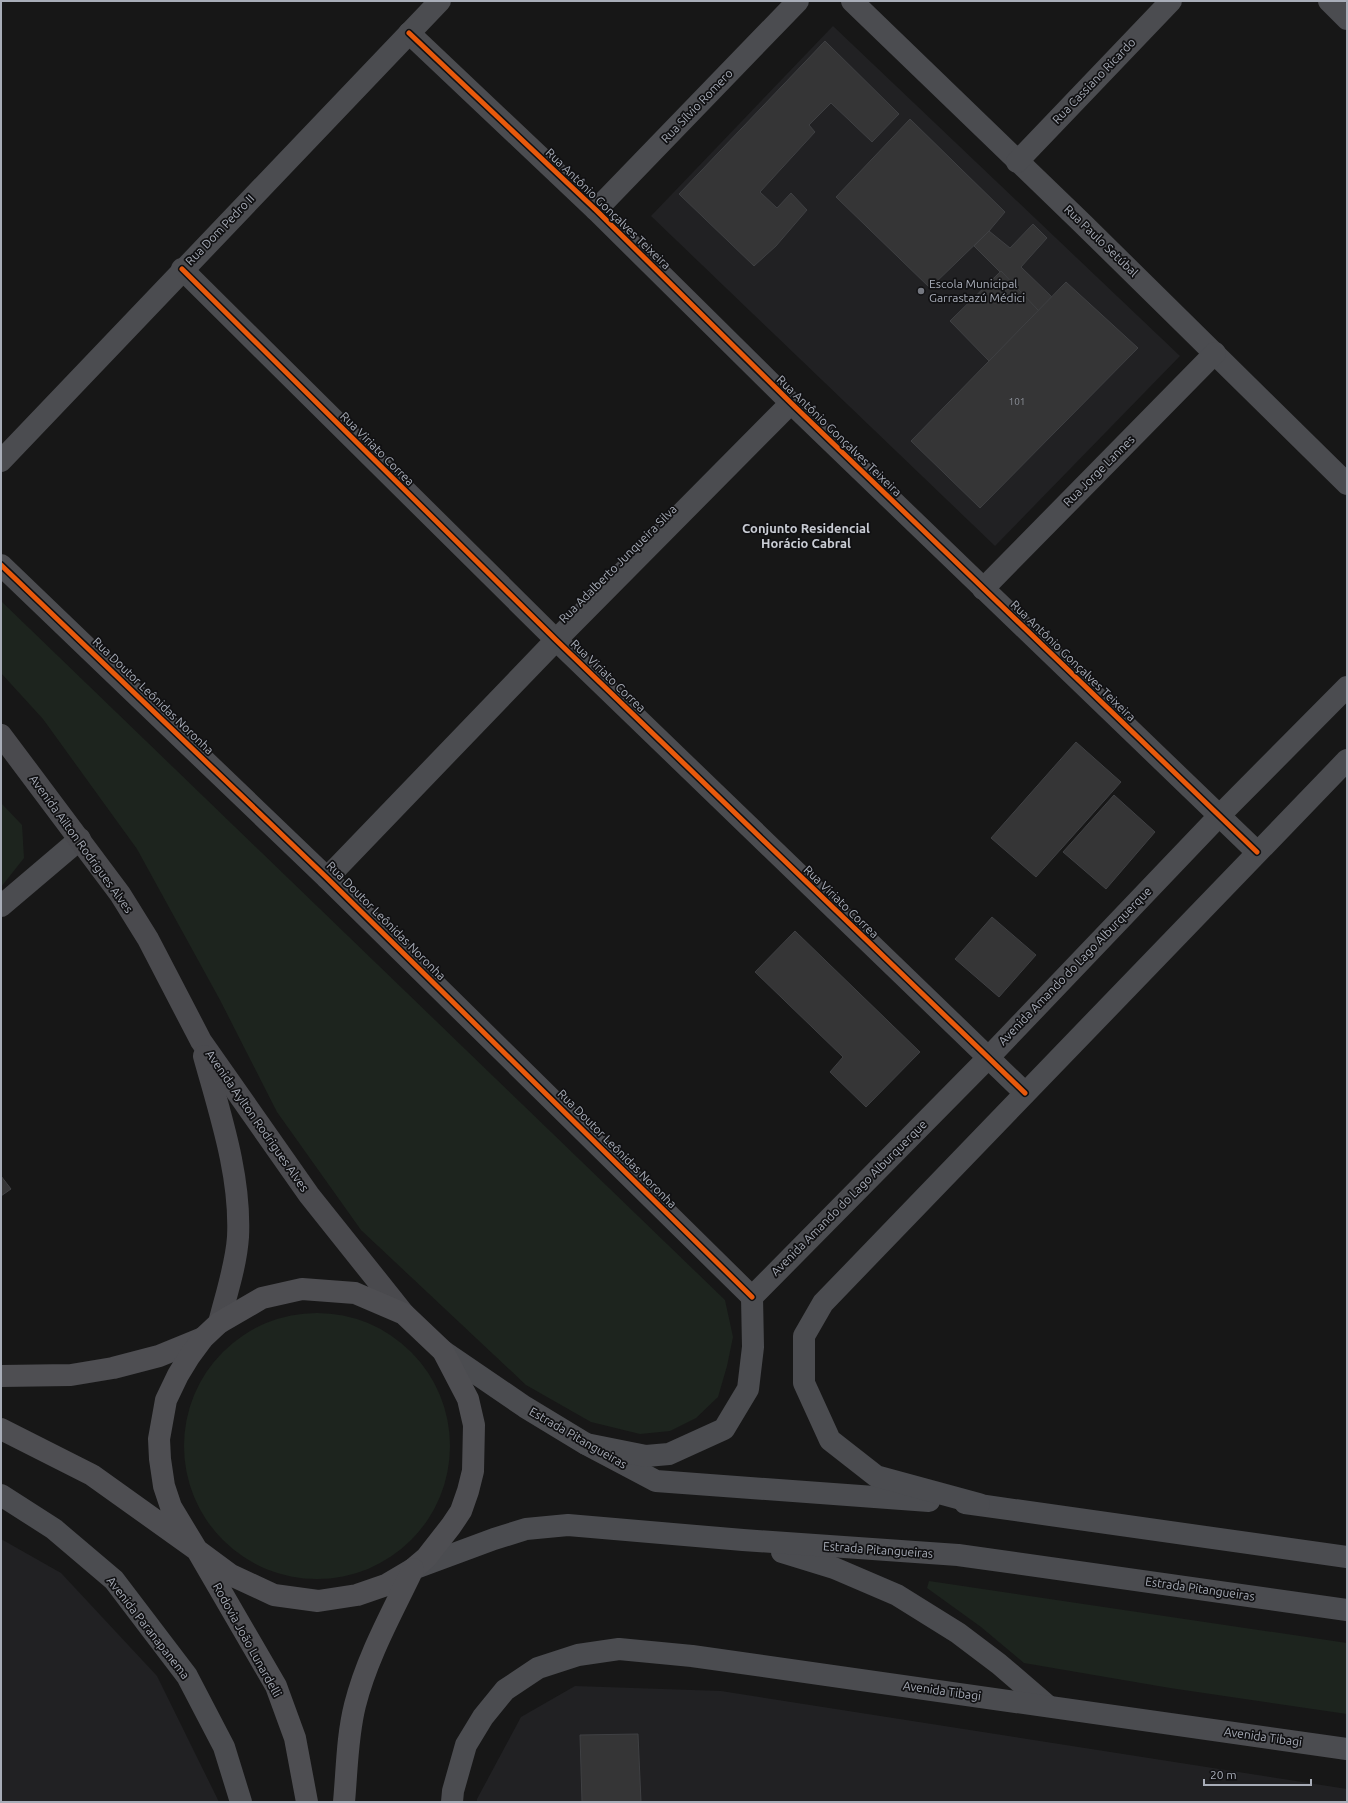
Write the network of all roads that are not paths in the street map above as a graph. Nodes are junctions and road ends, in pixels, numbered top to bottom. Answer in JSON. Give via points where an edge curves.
{"nodes":[{"id":1,"x":440,"y":1,"type":"edge"},
{"id":2,"x":798,"y":1,"type":"edge"},
{"id":3,"x":852,"y":1,"type":"edge"},
{"id":4,"x":1171,"y":1,"type":"edge"},
{"id":5,"x":1329,"y":1,"type":"edge"},
{"id":6,"x":1347,"y":19,"type":"edge"},
{"id":7,"x":409,"y":33,"type":"junction"},
{"id":8,"x":1017,"y":162,"type":"junction"},
{"id":9,"x":596,"y":210,"type":"junction"},
{"id":10,"x":182,"y":270,"type":"junction"},
{"id":11,"x":1215,"y":353,"type":"junction"},
{"id":12,"x":791,"y":403,"type":"junction"},
{"id":13,"x":1,"y":461,"type":"edge"},
{"id":14,"x":1347,"y":484,"type":"edge"},
{"id":15,"x":1,"y":565,"type":"edge"},
{"id":16,"x":983,"y":589,"type":"junction"},
{"id":17,"x":556,"y":640,"type":"junction"},
{"id":18,"x":1347,"y":686,"type":"edge"},
{"id":19,"x":1,"y":735,"type":"edge"},
{"id":20,"x":1347,"y":760,"type":"edge"},
{"id":21,"x":1219,"y":816,"type":"junction"},
{"id":22,"x":80,"y":839,"type":"junction"},
{"id":23,"x":1257,"y":852,"type":"junction"},
{"id":24,"x":327,"y":878,"type":"junction"},
{"id":25,"x":1,"y":906,"type":"edge"},
{"id":26,"x":200,"y":1041,"type":"junction"},
{"id":27,"x":988,"y":1058,"type":"junction"},
{"id":28,"x":1025,"y":1093,"type":"junction"},
{"id":29,"x":752,"y":1297,"type":"junction"},
{"id":30,"x":404,"y":1314,"type":"junction"},
{"id":31,"x":219,"y":1323,"type":"junction"},
{"id":32,"x":203,"y":1338,"type":"junction"},
{"id":33,"x":443,"y":1351,"type":"junction"},
{"id":34,"x":1,"y":1376,"type":"edge"},
{"id":35,"x":1,"y":1428,"type":"edge"},
{"id":36,"x":586,"y":1444,"type":"junction"},
{"id":37,"x":1,"y":1495,"type":"edge"},
{"id":38,"x":979,"y":1504,"type":"junction"},
{"id":39,"x":743,"y":1540,"type":"junction"},
{"id":40,"x":196,"y":1550,"type":"junction"},
{"id":41,"x":1347,"y":1557,"type":"edge"},
{"id":42,"x":413,"y":1569,"type":"junction"},
{"id":43,"x":1347,"y":1610,"type":"edge"},
{"id":44,"x":1048,"y":1706,"type":"junction"},
{"id":45,"x":1347,"y":1749,"type":"edge"},
{"id":46,"x":241,"y":1802,"type":"edge"},
{"id":47,"x":308,"y":1802,"type":"edge"},
{"id":48,"x":344,"y":1802,"type":"edge"},
{"id":49,"x":452,"y":1802,"type":"edge"}],
"edges":[{"from":1,"to":7,"type":"street","name":"Rua Dom Pedro II"},
{"from":2,"to":9,"type":"street","name":"Rua Sílvio Romero"},
{"from":3,"to":8,"type":"street","name":"Rua Paulo Setúbal"},
{"from":4,"to":8,"type":"street","name":"Rua Cassiano Ricardo"},
{"from":5,"to":6,"type":"street"},
{"from":7,"to":9,"type":"street","name":"Rua Antônio Gonçalves Teixeira"},
{"from":7,"to":10,"type":"street","name":"Rua Dom Pedro II"},
{"from":8,"to":11,"type":"street","name":"Rua Paulo Setúbal"},
{"from":9,"to":12,"type":"street","name":"Rua Antônio Gonçalves Teixeira"},
{"from":10,"to":13,"type":"street","name":"Rua Dom Pedro II"},
{"from":10,"to":17,"type":"street","name":"Rua Viriato Correa"},
{"from":11,"to":14,"type":"street","name":"Rua Paulo Setúbal"},
{"from":11,"to":16,"type":"street","name":"Rua Jorge Lannes"},
{"from":12,"to":16,"type":"street","name":"Rua Antônio Gonçalves Teixeira"},
{"from":12,"to":17,"type":"street","name":"Rua Adalberto Junqueira Silva"},
{"from":15,"to":24,"type":"street","name":"Rua Doutor Leônidas Noronha"},
{"from":16,"to":21,"type":"street","name":"Rua Antônio Gonçalves Teixeira"},
{"from":17,"to":24,"type":"street","name":"Rua Adalberto Junqueira Silva"},
{"from":17,"to":27,"type":"street","name":"Rua Viriato Correa"},
{"from":18,"to":21,"type":"street","name":"Avenida Amando do Lago Alburquerque"},
{"from":19,"to":22,"type":"main road","name":"Avenida Ailton Rodrigues Alves"},
{"from":20,"to":23,"type":"street"},
{"from":21,"to":23,"type":"street","name":"Rua Antônio Gonçalves Teixeira"},
{"from":21,"to":27,"type":"street","name":"Avenida Amando do Lago Alburquerque"},
{"from":22,"to":25,"type":"street"},
{"from":22,"to":26,"type":"main road","name":"Avenida Ailton Rodrigues Alves","via":[[120,894],[148,939]]},
{"from":23,"to":28,"type":"street"},
{"from":24,"to":29,"type":"street","name":"Rua Doutor Leônidas Noronha"},
{"from":26,"to":30,"type":"main road","name":"Avenida Aylton Rodrigues Alves","via":[[309,1195]]},
{"from":26,"to":31,"type":"main road","name":"Avenida Aylton Rodrigues Alves","via":[[218,1104],[235,1180],[237,1208],[238,1238]]},
{"from":27,"to":28,"type":"street","name":"Rua Viriato Correa"},
{"from":27,"to":29,"type":"street","name":"Avenida Amando do Lago Alburquerque"},
{"from":28,"to":38,"type":"street","via":[[823,1303],[804,1336],[804,1383],[830,1440],[876,1476]]},
{"from":29,"to":36,"type":"street","via":[[753,1346],[748,1389],[724,1429],[669,1454],[646,1456]]},
{"from":30,"to":31,"type":"highway","via":[[355,1293],[302,1289],[262,1298]]},
{"from":30,"to":33,"type":"highway"},
{"from":31,"to":32,"type":"highway"},
{"from":32,"to":34,"type":"highway","via":[[159,1356],[113,1368],[70,1375]]},
{"from":32,"to":40,"type":"highway","name":"Rodovia João Lunardelli","via":[[178,1375],[166,1400],[159,1439],[164,1486],[171,1507]]},
{"from":33,"to":36,"type":"street","name":"Estrada Pitangueiras","via":[[525,1407]]},
{"from":33,"to":42,"type":"highway","via":[[468,1399],[474,1425],[473,1471],[458,1516],[440,1541]]},
{"from":35,"to":40,"type":"highway","via":[[92,1476]]},
{"from":36,"to":38,"type":"street","name":"Estrada Pitangueiras","via":[[656,1481]]},
{"from":37,"to":46,"type":"street","name":"Avenida Paranapanema","via":[[54,1528],[114,1580],[187,1676],[224,1747]]},
{"from":38,"to":41,"type":"street","name":"Estrada Pitangueiras"},
{"from":39,"to":42,"type":"street","name":"Estrada Pitangueiras","via":[[568,1525],[526,1530],[494,1538]]},
{"from":39,"to":43,"type":"street","name":"Estrada Pitangueiras","via":[[958,1555]]},
{"from":39,"to":44,"type":"street","via":[[834,1568],[897,1595],[958,1633]]},
{"from":40,"to":42,"type":"highway","via":[[231,1575],[274,1595],[318,1601],[357,1595],[386,1585]]},
{"from":40,"to":47,"type":"highway","name":"Rodovia João Lunardelli","via":[[276,1686],[295,1738]]},
{"from":42,"to":48,"type":"highway","via":[[371,1657],[355,1706],[348,1748]]},
{"from":44,"to":45,"type":"street","name":"Avenida Tibagi"},
{"from":44,"to":49,"type":"street","name":"Avenida Tibagi","via":[[692,1656],[620,1649],[578,1655],[538,1668],[505,1690],[483,1717],[466,1745]]}]}
